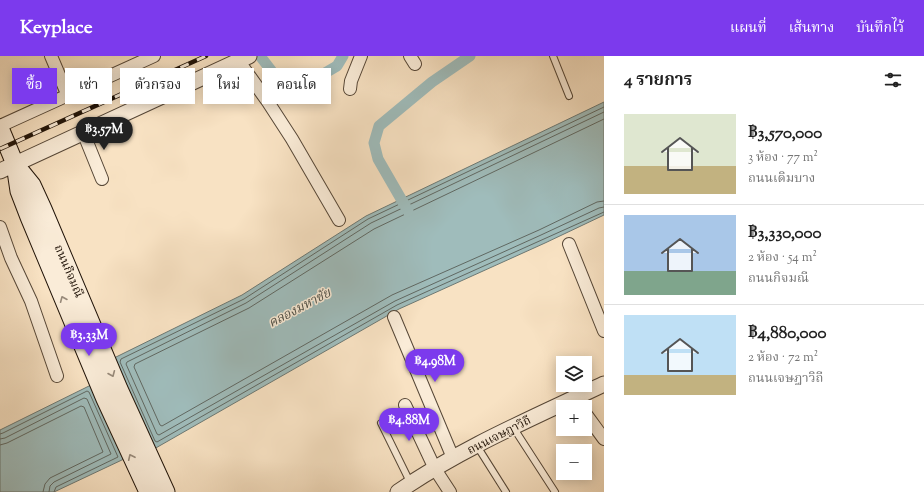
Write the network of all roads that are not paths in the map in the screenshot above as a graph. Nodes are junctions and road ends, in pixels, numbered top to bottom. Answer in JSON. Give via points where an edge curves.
{"nodes":[{"id":1,"x":51,"y":56,"type":"edge"},
{"id":2,"x":154,"y":56,"type":"edge"},
{"id":3,"x":361,"y":56,"type":"edge"},
{"id":4,"x":553,"y":56,"type":"edge"},
{"id":5,"x":242,"y":59,"type":"edge"},
{"id":6,"x":112,"y":76,"type":"edge"},
{"id":7,"x":65,"y":89,"type":"edge"},
{"id":8,"x":350,"y":89,"type":"dead end"},
{"id":9,"x":569,"y":96,"type":"dead end"},
{"id":10,"x":65,"y":97,"type":"edge"},
{"id":11,"x":0,"y":127,"type":"edge"},
{"id":12,"x":83,"y":132,"type":"junction"},
{"id":13,"x":7,"y":168,"type":"edge"},
{"id":14,"x":102,"y":179,"type":"dead end"},
{"id":15,"x":36,"y":213,"type":"junction"},
{"id":16,"x":339,"y":220,"type":"dead end"},
{"id":17,"x":0,"y":227,"type":"edge"},
{"id":18,"x":569,"y":244,"type":"dead end"},
{"id":19,"x":394,"y":317,"type":"dead end"},
{"id":20,"x":604,"y":331,"type":"edge"},
{"id":21,"x":57,"y":376,"type":"dead end"},
{"id":22,"x":604,"y":384,"type":"edge"},
{"id":23,"x":582,"y":400,"type":"edge"},
{"id":24,"x":404,"y":405,"type":"dead end"},
{"id":25,"x":556,"y":411,"type":"edge"},
{"id":26,"x":381,"y":423,"type":"dead end"},
{"id":27,"x":592,"y":423,"type":"edge"},
{"id":28,"x":514,"y":427,"type":"junction"},
{"id":29,"x":604,"y":439,"type":"edge"},
{"id":30,"x":477,"y":446,"type":"junction"},
{"id":31,"x":453,"y":458,"type":"junction"},
{"id":32,"x":435,"y":469,"type":"junction"},
{"id":33,"x":405,"y":489,"type":"edge"},
{"id":34,"x":148,"y":492,"type":"edge"},
{"id":35,"x":166,"y":492,"type":"edge"},
{"id":36,"x":450,"y":492,"type":"edge"},
{"id":37,"x":506,"y":492,"type":"edge"},
{"id":38,"x":555,"y":492,"type":"edge"}],
"edges":[{"from":1,"to":7,"type":"street"},
{"from":2,"to":6,"type":"street"},
{"from":3,"to":8,"type":"street"},
{"from":4,"to":9,"type":"lane"},
{"from":5,"to":12,"type":"street"},
{"from":5,"to":16,"type":"street"},
{"from":10,"to":11,"type":"street"},
{"from":11,"to":13,"type":"main road","name":"ถนนกิจมณี"},
{"from":12,"to":13,"type":"street"},
{"from":12,"to":14,"type":"street"},
{"from":13,"to":15,"type":"main road","name":"ถนนกิจมณี","via":[[19,191]]},
{"from":34,"to":15,"type":"main road","name":"ถนนกิจมณี","one_way":true,"via":[[105,399]]},
{"from":15,"to":35,"type":"main road","name":"ถนนกิจมณี","one_way":true},
{"from":17,"to":21,"type":"street","via":[[31,301]]},
{"from":18,"to":20,"type":"street"},
{"from":19,"to":31,"type":"street"},
{"from":22,"to":23,"type":"street","name":"ถนนเจษฎาวิถี"},
{"from":24,"to":32,"type":"street"},
{"from":25,"to":28,"type":"street","name":"ถนนเจษฎาวิถี"},
{"from":26,"to":33,"type":"lane"},
{"from":27,"to":29,"type":"street"},
{"from":28,"to":30,"type":"street","name":"ถนนเจษฎาวิถี"},
{"from":28,"to":38,"type":"lane"},
{"from":30,"to":31,"type":"street","name":"ถนนเจษฎาวิถี"},
{"from":30,"to":37,"type":"lane"},
{"from":31,"to":32,"type":"street","name":"ถนนเจษฎาวิถี"},
{"from":32,"to":33,"type":"street","name":"ถนนเจษฎาวิถี"},
{"from":32,"to":36,"type":"street"}]}
